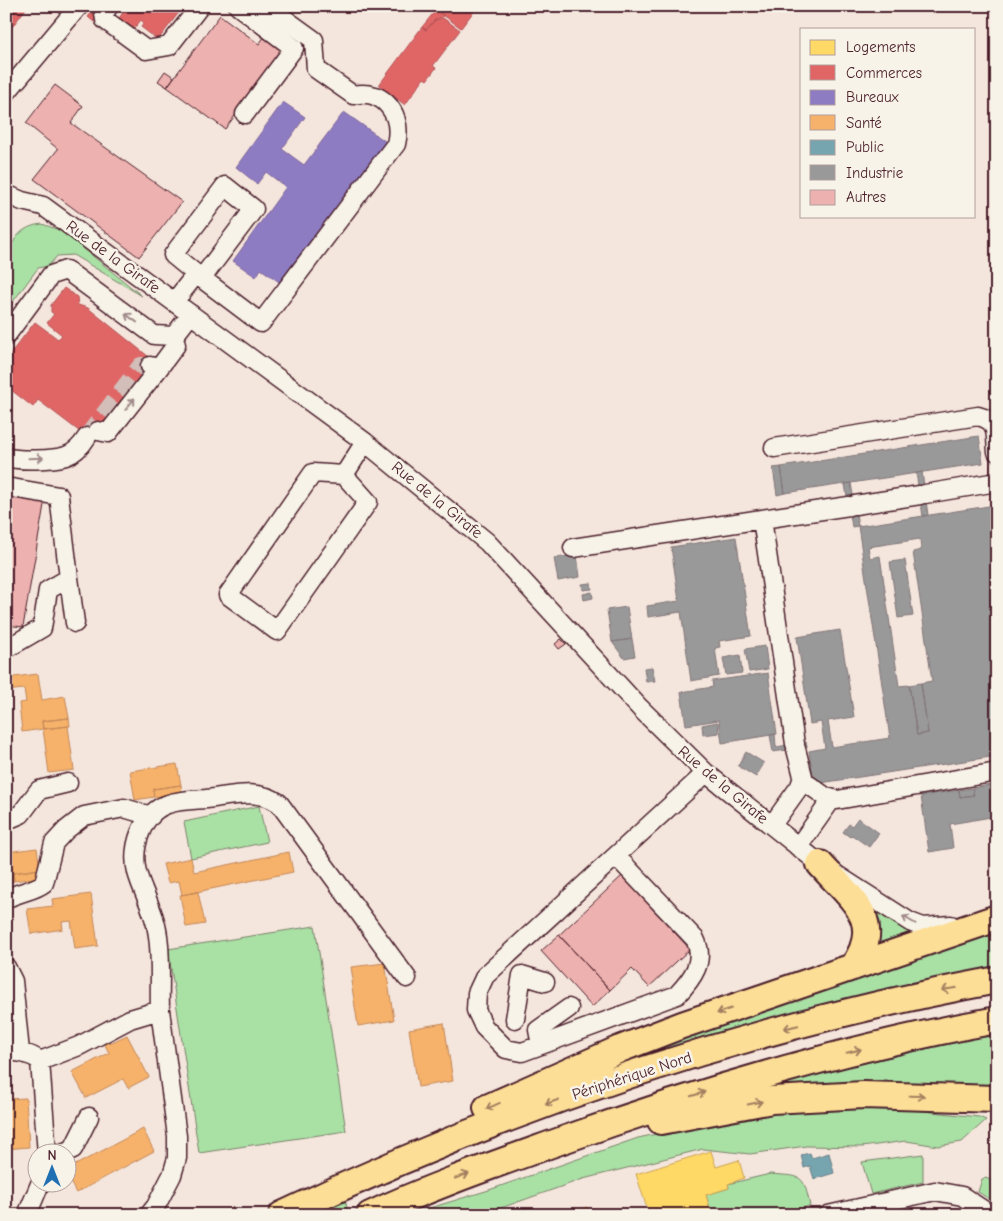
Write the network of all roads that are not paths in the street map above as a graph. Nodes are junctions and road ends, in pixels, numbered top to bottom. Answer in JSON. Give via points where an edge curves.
{"nodes":[{"id":1,"x":79,"y":6,"type":"edge"},
{"id":2,"x":109,"y":6,"type":"edge"},
{"id":3,"x":200,"y":6,"type":"edge"},
{"id":4,"x":238,"y":6,"type":"edge"},
{"id":5,"x":267,"y":6,"type":"edge"},
{"id":6,"x":6,"y":93,"type":"edge"},
{"id":7,"x":245,"y":114,"type":"dead end"},
{"id":8,"x":6,"y":194,"type":"edge"},
{"id":9,"x":199,"y":276,"type":"junction"},
{"id":10,"x":174,"y":302,"type":"junction"},
{"id":11,"x":191,"y":314,"type":"junction"},
{"id":12,"x":6,"y":336,"type":"edge"},
{"id":13,"x":174,"y":336,"type":"junction"},
{"id":14,"x":365,"y":442,"type":"junction"},
{"id":15,"x":774,"y":448,"type":"dead end"},
{"id":16,"x":997,"y":452,"type":"edge"},
{"id":17,"x":6,"y":457,"type":"edge"},
{"id":18,"x":344,"y":474,"type":"junction"},
{"id":19,"x":997,"y":482,"type":"edge"},
{"id":20,"x":6,"y":487,"type":"edge"},
{"id":21,"x":762,"y":519,"type":"junction"},
{"id":22,"x":573,"y":548,"type":"dead end"},
{"id":23,"x":69,"y":578,"type":"junction"},
{"id":24,"x":75,"y":623,"type":"dead end"},
{"id":25,"x":6,"y":649,"type":"edge"},
{"id":26,"x":997,"y":772,"type":"edge"},
{"id":27,"x":706,"y":773,"type":"junction"},
{"id":28,"x":802,"y":780,"type":"junction"},
{"id":29,"x":68,"y":783,"type":"dead end"},
{"id":30,"x":832,"y":799,"type":"junction"},
{"id":31,"x":151,"y":816,"type":"junction"},
{"id":32,"x":6,"y":820,"type":"edge"},
{"id":33,"x":772,"y":826,"type":"junction"},
{"id":34,"x":798,"y":846,"type":"junction"},
{"id":35,"x":620,"y":852,"type":"junction"},
{"id":36,"x":820,"y":864,"type":"junction"},
{"id":37,"x":6,"y":899,"type":"edge"},
{"id":38,"x":985,"y":923,"type":"edge"},
{"id":39,"x":506,"y":957,"type":"junction"},
{"id":40,"x":6,"y":967,"type":"edge"},
{"id":41,"x":853,"y":967,"type":"junction"},
{"id":42,"x":522,"y":975,"type":"junction"},
{"id":43,"x":407,"y":978,"type":"dead end"},
{"id":44,"x":997,"y":980,"type":"edge"},
{"id":45,"x":545,"y":982,"type":"dead end"},
{"id":46,"x":569,"y":1008,"type":"dead end"},
{"id":47,"x":160,"y":1010,"type":"junction"},
{"id":48,"x":515,"y":1019,"type":"dead end"},
{"id":49,"x":997,"y":1020,"type":"edge"},
{"id":50,"x":541,"y":1045,"type":"junction"},
{"id":51,"x":13,"y":1052,"type":"edge"},
{"id":52,"x":40,"y":1061,"type":"junction"},
{"id":53,"x":963,"y":1097,"type":"junction"},
{"id":54,"x":997,"y":1099,"type":"edge"},
{"id":55,"x":997,"y":1105,"type":"edge"},
{"id":56,"x":89,"y":1117,"type":"dead end"},
{"id":57,"x":46,"y":1144,"type":"edge"},
{"id":58,"x":76,"y":1144,"type":"edge"},
{"id":59,"x":503,"y":1162,"type":"junction"},
{"id":60,"x":327,"y":1193,"type":"junction"},
{"id":61,"x":36,"y":1194,"type":"edge"},
{"id":62,"x":860,"y":1211,"type":"edge"},
{"id":63,"x":27,"y":1215,"type":"edge"},
{"id":64,"x":149,"y":1215,"type":"edge"},
{"id":65,"x":282,"y":1215,"type":"edge"},
{"id":66,"x":370,"y":1215,"type":"edge"},
{"id":67,"x":828,"y":1215,"type":"edge"},
{"id":68,"x":991,"y":1215,"type":"edge"}],
"edges":[{"from":1,"to":6,"type":"street"},
{"from":2,"to":3,"type":"street","via":[[104,13],[105,20],[146,50],[169,46]]},
{"from":4,"to":7,"type":"street","via":[[294,48]]},
{"from":5,"to":9,"type":"street","via":[[314,40],[316,69],[353,95],[362,93],[375,97],[394,111],[399,130],[396,144],[261,323]]},
{"from":8,"to":10,"type":"street","name":"Rue de la Girafe","via":[[43,206]]},
{"from":9,"to":9,"type":"street","via":[[173,255],[225,186],[254,208]]},
{"from":9,"to":10,"type":"street"},
{"from":10,"to":11,"type":"street","name":"Rue de la Girafe"},
{"from":11,"to":13,"type":"street"},
{"from":11,"to":14,"type":"street","name":"Rue de la Girafe"},
{"from":13,"to":12,"type":"street","one_way":true,"via":[[154,335],[66,270],[51,275]]},
{"from":17,"to":13,"type":"street","one_way":true,"via":[[67,456],[93,434],[108,434],[155,367],[176,345]]},
{"from":14,"to":18,"type":"street"},
{"from":14,"to":27,"type":"street","name":"Rue de la Girafe","via":[[488,542],[627,694]]},
{"from":15,"to":16,"type":"street","via":[[978,416],[994,424]]},
{"from":18,"to":18,"type":"street","via":[[314,473],[228,595],[277,631],[368,502]]},
{"from":19,"to":21,"type":"street"},
{"from":20,"to":23,"type":"street","via":[[59,496]]},
{"from":21,"to":22,"type":"street"},
{"from":21,"to":28,"type":"street"},
{"from":23,"to":24,"type":"street"},
{"from":23,"to":25,"type":"street","via":[[48,590],[42,628]]},
{"from":26,"to":30,"type":"street"},
{"from":27,"to":33,"type":"street","name":"Rue de la Girafe"},
{"from":27,"to":35,"type":"street"},
{"from":28,"to":30,"type":"street"},
{"from":28,"to":33,"type":"street"},
{"from":29,"to":32,"type":"street","via":[[39,790],[21,814]]},
{"from":30,"to":34,"type":"street"},
{"from":31,"to":37,"type":"street","via":[[124,808],[84,816],[54,843],[44,882]]},
{"from":31,"to":43,"type":"street","via":[[166,804],[254,793],[269,796],[279,803]]},
{"from":31,"to":47,"type":"street","via":[[142,826],[137,870],[158,930]]},
{"from":33,"to":34,"type":"street","name":"Rue de la Girafe"},
{"from":34,"to":36,"type":"street","name":"Rue de la Girafe"},
{"from":35,"to":39,"type":"street"},
{"from":35,"to":50,"type":"street","via":[[695,939],[700,948],[700,960],[691,980],[677,995]]},
{"from":38,"to":36,"type":"street","name":"Rue de la Girafe","one_way":true,"via":[[923,927],[910,922]]},
{"from":36,"to":41,"type":"highway","via":[[859,907],[867,927],[864,949]]},
{"from":38,"to":41,"type":"highway"},
{"from":39,"to":42,"type":"street"},
{"from":39,"to":50,"type":"street","via":[[485,976],[477,993],[476,1010],[484,1027],[506,1049],[522,1052]]},
{"from":40,"to":51,"type":"street","via":[[13,981]]},
{"from":41,"to":60,"type":"highway","one_way":true,"via":[[620,1049],[345,1171]]},
{"from":42,"to":45,"type":"street"},
{"from":42,"to":48,"type":"street"},
{"from":44,"to":60,"type":"highway","name":"Périphérique Nord","one_way":true,"via":[[937,991],[785,1029],[629,1075],[525,1111]]},
{"from":46,"to":50,"type":"street","via":[[538,1030]]},
{"from":47,"to":52,"type":"street","via":[[130,1019],[79,1046]]},
{"from":47,"to":64,"type":"street","via":[[176,1158],[172,1175]]},
{"from":59,"to":49,"type":"highway","one_way":true,"via":[[646,1110],[790,1066],[944,1029]]},
{"from":51,"to":52,"type":"street","via":[[34,1056]]},
{"from":52,"to":57,"type":"street"},
{"from":53,"to":54,"type":"highway"},
{"from":53,"to":55,"type":"highway"},
{"from":59,"to":53,"type":"highway","one_way":true,"via":[[583,1144],[663,1120],[772,1100],[863,1095]]},
{"from":56,"to":58,"type":"street"},
{"from":66,"to":59,"type":"highway","one_way":true,"via":[[422,1191]]},
{"from":60,"to":65,"type":"highway","name":"Périphérique Nord"},
{"from":61,"to":63,"type":"street"},
{"from":62,"to":67,"type":"street"},
{"from":62,"to":68,"type":"street","via":[[943,1191],[968,1199]]}]}
